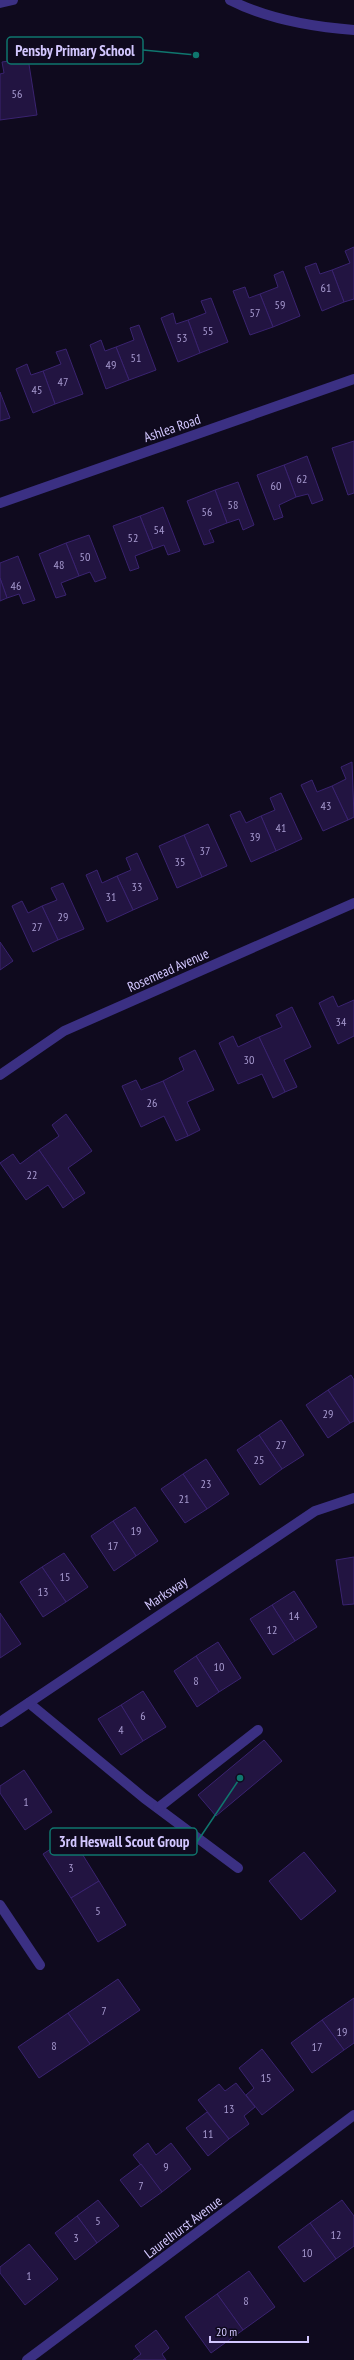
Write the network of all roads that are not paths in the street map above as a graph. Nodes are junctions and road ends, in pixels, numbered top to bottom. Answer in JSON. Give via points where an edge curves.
{"nodes":[{"id":1,"x":13,"y":0,"type":"edge"},
{"id":2,"x":230,"y":0,"type":"edge"},
{"id":3,"x":0,"y":3,"type":"edge"},
{"id":4,"x":354,"y":30,"type":"edge"},
{"id":5,"x":354,"y":379,"type":"edge"},
{"id":6,"x":0,"y":503,"type":"edge"},
{"id":7,"x":354,"y":903,"type":"edge"},
{"id":8,"x":0,"y":1075,"type":"edge"},
{"id":9,"x":354,"y":1498,"type":"edge"},
{"id":10,"x":29,"y":1703,"type":"junction"},
{"id":11,"x":0,"y":1722,"type":"edge"},
{"id":12,"x":258,"y":1730,"type":"dead end"},
{"id":13,"x":158,"y":1808,"type":"junction"},
{"id":14,"x":238,"y":1868,"type":"dead end"},
{"id":15,"x":0,"y":1905,"type":"edge"},
{"id":16,"x":40,"y":1965,"type":"dead end"},
{"id":17,"x":354,"y":2115,"type":"edge"},
{"id":18,"x":27,"y":2360,"type":"edge"}],
"edges":[{"from":1,"to":3,"type":"street"},
{"from":2,"to":4,"type":"street","via":[[247,9],[323,28]]},
{"from":5,"to":6,"type":"street","name":"Ashlea Road"},
{"from":7,"to":8,"type":"street","name":"Rosemead Avenue","via":[[64,1031]]},
{"from":9,"to":10,"type":"street","name":"Marksway","via":[[315,1511]]},
{"from":10,"to":11,"type":"street","name":"Marksway"},
{"from":10,"to":13,"type":"street"},
{"from":12,"to":13,"type":"street"},
{"from":13,"to":14,"type":"street"},
{"from":15,"to":16,"type":"street"},
{"from":17,"to":18,"type":"street","name":"Laurelhurst Avenue"}]}
